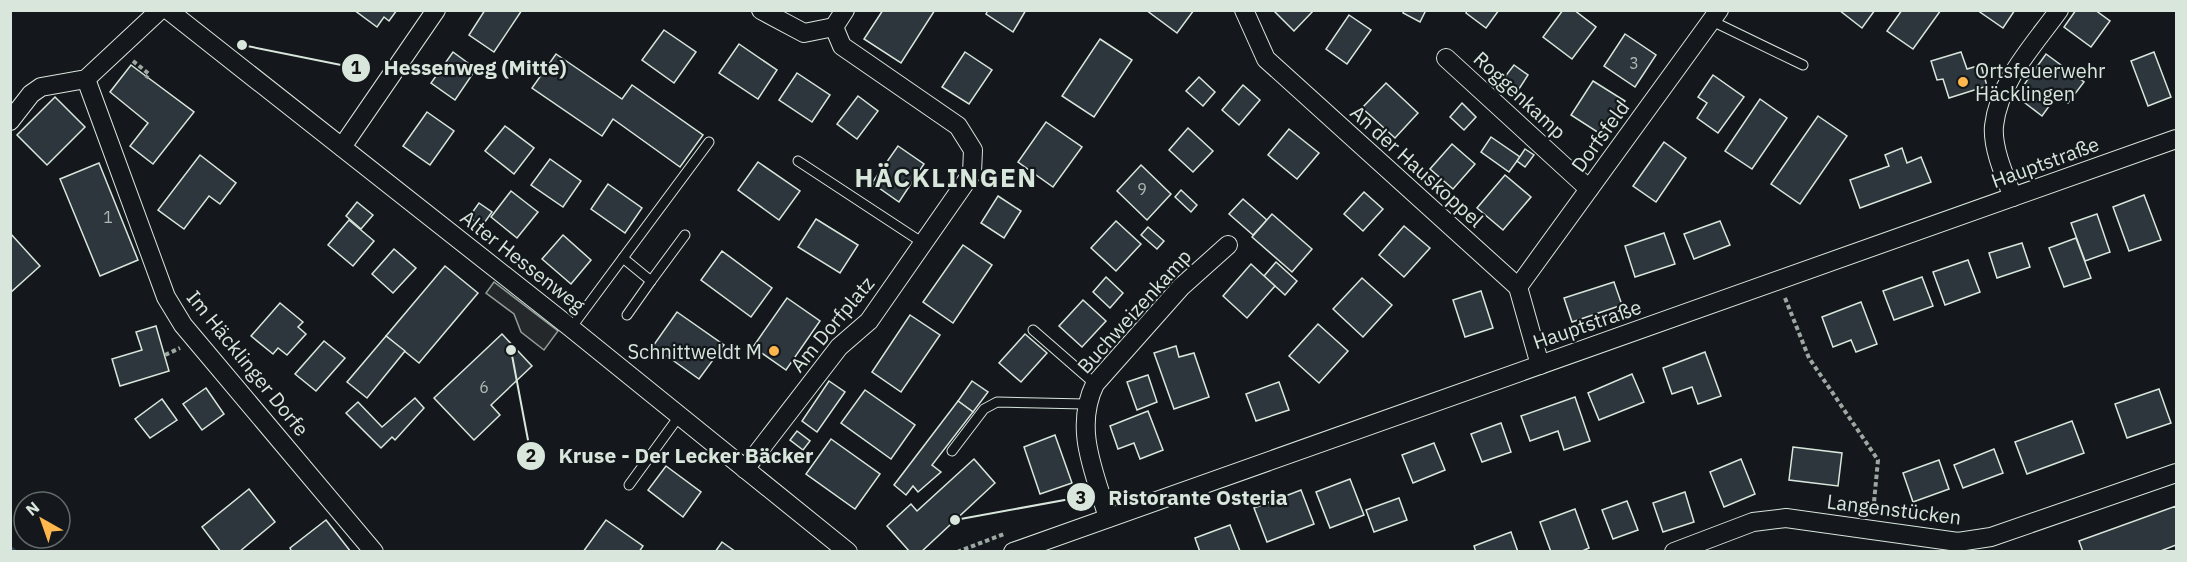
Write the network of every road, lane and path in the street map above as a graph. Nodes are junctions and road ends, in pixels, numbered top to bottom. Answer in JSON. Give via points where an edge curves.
{"nodes":[{"id":1,"x":159,"y":10,"type":"edge"},
{"id":2,"x":168,"y":10,"type":"edge"},
{"id":3,"x":436,"y":10,"type":"edge"},
{"id":4,"x":761,"y":10,"type":"edge"},
{"id":5,"x":845,"y":10,"type":"edge"},
{"id":6,"x":1244,"y":10,"type":"edge"},
{"id":7,"x":2059,"y":10,"type":"edge"},
{"id":8,"x":1715,"y":16,"type":"edge"},
{"id":9,"x":834,"y":27,"type":"junction"},
{"id":10,"x":118,"y":50,"type":"junction"},
{"id":11,"x":1446,"y":58,"type":"dead end"},
{"id":12,"x":1803,"y":65,"type":"dead end"},
{"id":13,"x":146,"y":78,"type":"dead end"},
{"id":14,"x":86,"y":79,"type":"junction"},
{"id":15,"x":10,"y":121,"type":"edge"},
{"id":16,"x":2176,"y":139,"type":"edge"},
{"id":17,"x":709,"y":142,"type":"dead end"},
{"id":18,"x":342,"y":147,"type":"junction"},
{"id":19,"x":798,"y":161,"type":"dead end"},
{"id":20,"x":1589,"y":189,"type":"junction"},
{"id":21,"x":2013,"y":197,"type":"junction"},
{"id":22,"x":685,"y":235,"type":"dead end"},
{"id":23,"x":923,"y":243,"type":"junction"},
{"id":24,"x":1227,"y":245,"type":"dead end"},
{"id":25,"x":623,"y":258,"type":"junction"},
{"id":26,"x":1778,"y":280,"type":"junction"},
{"id":27,"x":651,"y":281,"type":"junction"},
{"id":28,"x":1518,"y":287,"type":"junction"},
{"id":29,"x":627,"y":315,"type":"dead end"},
{"id":30,"x":571,"y":328,"type":"junction"},
{"id":31,"x":1033,"y":330,"type":"dead end"},
{"id":32,"x":1539,"y":365,"type":"junction"},
{"id":33,"x":1095,"y":384,"type":"junction"},
{"id":34,"x":1085,"y":404,"type":"junction"},
{"id":35,"x":680,"y":415,"type":"junction"},
{"id":36,"x":952,"y":451,"type":"dead end"},
{"id":37,"x":745,"y":469,"type":"junction"},
{"id":38,"x":2176,"y":473,"type":"edge"},
{"id":39,"x":628,"y":485,"type":"dead end"},
{"id":40,"x":1108,"y":518,"type":"junction"},
{"id":41,"x":1871,"y":531,"type":"junction"},
{"id":42,"x":374,"y":552,"type":"edge"},
{"id":43,"x":848,"y":552,"type":"edge"},
{"id":44,"x":1013,"y":552,"type":"edge"},
{"id":45,"x":1674,"y":552,"type":"edge"}],
"edges":[{"from":1,"to":10,"type":"street"},
{"from":2,"to":18,"type":"street","name":"Alter Hessenweg"},
{"from":3,"to":18,"type":"street"},
{"from":4,"to":9,"type":"street","via":[[804,33]]},
{"from":5,"to":9,"type":"street"},
{"from":6,"to":28,"type":"street","name":"An der Hauskoppel","via":[[1266,59]]},
{"from":7,"to":21,"type":"street","via":[[2001,96],[1994,128]]},
{"from":8,"to":12,"type":"lane"},
{"from":8,"to":20,"type":"street","name":"Dorfsfeld"},
{"from":9,"to":23,"type":"street","name":"Am Dorfplatz","via":[[842,46],[958,126],[973,150],[972,173]]},
{"from":10,"to":13,"type":"path","via":[[149,74]]},
{"from":10,"to":14,"type":"street"},
{"from":11,"to":20,"type":"street","name":"Roggenkamp"},
{"from":14,"to":15,"type":"street","via":[[41,87]]},
{"from":14,"to":42,"type":"street","name":"Im Häcklinger Dorfe","via":[[166,297]]},
{"from":16,"to":21,"type":"street","name":"Hauptstraße"},
{"from":17,"to":25,"type":"lane"},
{"from":18,"to":30,"type":"street","name":"Alter Hessenweg"},
{"from":19,"to":23,"type":"lane"},
{"from":20,"to":28,"type":"street","name":"Dorfsfeld"},
{"from":21,"to":26,"type":"street","name":"Hauptstraße"},
{"from":22,"to":27,"type":"lane"},
{"from":23,"to":37,"type":"street","name":"Am Dorfplatz","via":[[869,321],[839,346]]},
{"from":24,"to":33,"type":"street","name":"Buchweizenkamp","via":[[1181,287]]},
{"from":25,"to":27,"type":"lane"},
{"from":25,"to":30,"type":"lane"},
{"from":26,"to":32,"type":"street","name":"Hauptstraße"},
{"from":26,"to":41,"type":"path","via":[[1809,358],[1878,460]]},
{"from":27,"to":29,"type":"lane"},
{"from":28,"to":32,"type":"street"},
{"from":30,"to":35,"type":"street","name":"Alter Hessenweg"},
{"from":31,"to":33,"type":"lane"},
{"from":32,"to":40,"type":"street","name":"Hauptstraße"},
{"from":33,"to":34,"type":"street","name":"Buchweizenkamp"},
{"from":34,"to":36,"type":"lane","via":[[997,402],[984,409]]},
{"from":34,"to":40,"type":"street","name":"Buchweizenkamp","via":[[1084,427]]},
{"from":35,"to":37,"type":"street","name":"Alter Hessenweg"},
{"from":35,"to":39,"type":"lane"},
{"from":37,"to":43,"type":"street","name":"Alter Hessenweg"},
{"from":38,"to":41,"type":"street","name":"Langenstücken","via":[[1991,537],[1958,542]]},
{"from":40,"to":44,"type":"street","name":"Hauptstraße"},
{"from":41,"to":45,"type":"street","name":"Langenstücken","via":[[1786,519],[1753,522]]}]}
